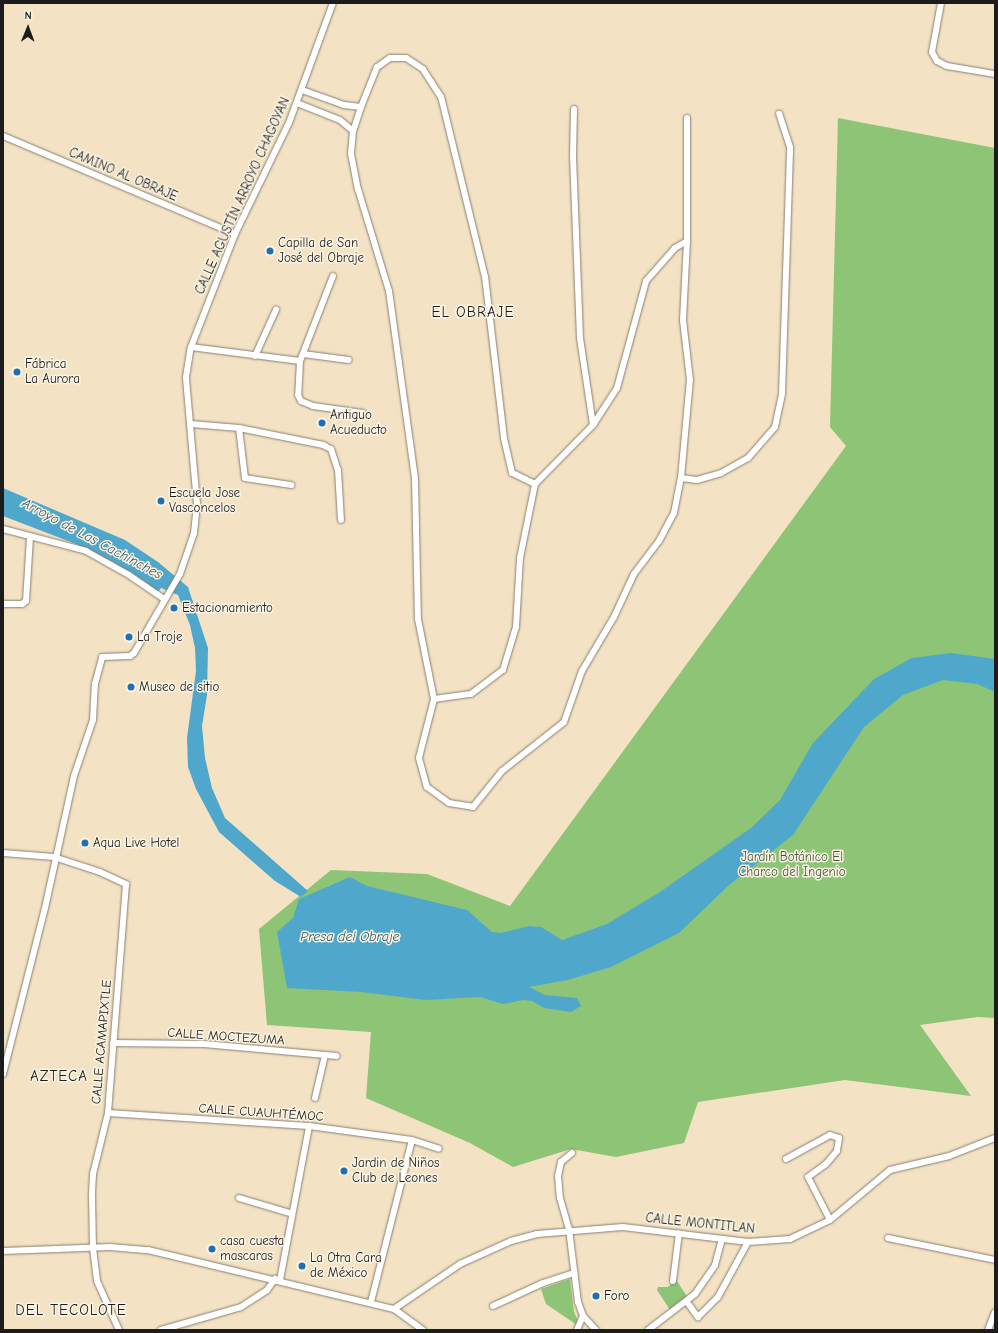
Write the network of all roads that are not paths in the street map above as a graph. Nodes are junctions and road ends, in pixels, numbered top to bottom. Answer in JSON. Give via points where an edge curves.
{"nodes":[{"id":1,"x":334,"y":3,"type":"edge"},
{"id":2,"x":941,"y":3,"type":"edge"},
{"id":3,"x":995,"y":74,"type":"edge"},
{"id":4,"x":302,"y":90,"type":"junction"},
{"id":5,"x":296,"y":103,"type":"junction"},
{"id":6,"x":361,"y":107,"type":"junction"},
{"id":7,"x":574,"y":108,"type":"dead end"},
{"id":8,"x":779,"y":114,"type":"dead end"},
{"id":9,"x":687,"y":118,"type":"dead end"},
{"id":10,"x":353,"y":131,"type":"junction"},
{"id":11,"x":3,"y":136,"type":"edge"},
{"id":12,"x":235,"y":234,"type":"junction"},
{"id":13,"x":687,"y":241,"type":"junction"},
{"id":14,"x":333,"y":276,"type":"dead end"},
{"id":15,"x":276,"y":310,"type":"dead end"},
{"id":16,"x":191,"y":347,"type":"junction"},
{"id":17,"x":303,"y":354,"type":"junction"},
{"id":18,"x":255,"y":356,"type":"junction"},
{"id":19,"x":349,"y":360,"type":"dead end"},
{"id":20,"x":300,"y":361,"type":"junction"},
{"id":21,"x":363,"y":413,"type":"dead end"},
{"id":22,"x":191,"y":424,"type":"junction"},
{"id":23,"x":593,"y":425,"type":"junction"},
{"id":24,"x":239,"y":428,"type":"junction"},
{"id":25,"x":681,"y":478,"type":"junction"},
{"id":26,"x":535,"y":484,"type":"junction"},
{"id":27,"x":291,"y":485,"type":"dead end"},
{"id":28,"x":341,"y":520,"type":"dead end"},
{"id":29,"x":3,"y":529,"type":"edge"},
{"id":30,"x":30,"y":538,"type":"junction"},
{"id":31,"x":165,"y":598,"type":"junction"},
{"id":32,"x":3,"y":604,"type":"edge"},
{"id":33,"x":434,"y":699,"type":"junction"},
{"id":34,"x":3,"y":853,"type":"edge"},
{"id":35,"x":54,"y":857,"type":"junction"},
{"id":36,"x":3,"y":1042,"type":"edge"},
{"id":37,"x":11,"y":1043,"type":"junction"},
{"id":38,"x":113,"y":1043,"type":"junction"},
{"id":39,"x":325,"y":1055,"type":"junction"},
{"id":40,"x":336,"y":1056,"type":"dead end"},
{"id":41,"x":3,"y":1074,"type":"edge"},
{"id":42,"x":316,"y":1098,"type":"dead end"},
{"id":43,"x":108,"y":1113,"type":"junction"},
{"id":44,"x":309,"y":1126,"type":"junction"},
{"id":45,"x":995,"y":1138,"type":"edge"},
{"id":46,"x":412,"y":1140,"type":"junction"},
{"id":47,"x":439,"y":1149,"type":"dead end"},
{"id":48,"x":572,"y":1153,"type":"dead end"},
{"id":49,"x":786,"y":1159,"type":"dead end"},
{"id":50,"x":239,"y":1198,"type":"dead end"},
{"id":51,"x":290,"y":1213,"type":"junction"},
{"id":52,"x":830,"y":1220,"type":"junction"},
{"id":53,"x":568,"y":1230,"type":"junction"},
{"id":54,"x":679,"y":1233,"type":"junction"},
{"id":55,"x":888,"y":1238,"type":"dead end"},
{"id":56,"x":722,"y":1239,"type":"junction"},
{"id":57,"x":748,"y":1242,"type":"junction"},
{"id":58,"x":93,"y":1246,"type":"junction"},
{"id":59,"x":3,"y":1251,"type":"edge"},
{"id":60,"x":995,"y":1260,"type":"edge"},
{"id":61,"x":574,"y":1274,"type":"junction"},
{"id":62,"x":277,"y":1280,"type":"junction"},
{"id":63,"x":673,"y":1281,"type":"dead end"},
{"id":64,"x":371,"y":1302,"type":"junction"},
{"id":65,"x":687,"y":1302,"type":"junction"},
{"id":66,"x":494,"y":1306,"type":"dead end"},
{"id":67,"x":394,"y":1309,"type":"junction"},
{"id":68,"x":995,"y":1312,"type":"edge"},
{"id":69,"x":583,"y":1316,"type":"junction"},
{"id":70,"x":119,"y":1330,"type":"edge"},
{"id":71,"x":161,"y":1330,"type":"edge"},
{"id":72,"x":423,"y":1330,"type":"edge"},
{"id":73,"x":577,"y":1330,"type":"edge"},
{"id":74,"x":596,"y":1330,"type":"edge"},
{"id":75,"x":648,"y":1330,"type":"edge"},
{"id":76,"x":988,"y":1330,"type":"edge"}],
"edges":[{"from":1,"to":4,"type":"street","name":"CALLE AGUSTÍN ARROYO CHAGOYAN"},
{"from":2,"to":3,"type":"street","via":[[932,52],[937,61],[947,66]]},
{"from":4,"to":5,"type":"street","name":"CALLE AGUSTÍN ARROYO CHAGOYAN"},
{"from":4,"to":6,"type":"street","via":[[344,106]]},
{"from":5,"to":10,"type":"street","via":[[340,120]]},
{"from":5,"to":12,"type":"street","name":"CALLE AGUSTÍN ARROYO CHAGOYAN"},
{"from":6,"to":10,"type":"street"},
{"from":6,"to":26,"type":"street","via":[[377,67],[390,58],[406,58],[423,69],[441,97],[485,277],[504,438],[512,473]]},
{"from":7,"to":23,"type":"street","via":[[573,156],[580,338]]},
{"from":8,"to":25,"type":"street","via":[[790,147],[782,393],[775,427],[748,458],[721,473],[697,480]]},
{"from":9,"to":13,"type":"street"},
{"from":10,"to":33,"type":"street","via":[[351,154],[358,189],[389,291],[415,479],[418,619]]},
{"from":11,"to":12,"type":"street","name":"CAMINO AL OBRAJE"},
{"from":12,"to":16,"type":"street","name":"CALLE AGUSTÍN ARROYO CHAGOYAN"},
{"from":13,"to":23,"type":"street","via":[[675,248],[646,281],[617,388]]},
{"from":13,"to":25,"type":"street","via":[[683,320],[690,380]]},
{"from":14,"to":17,"type":"street"},
{"from":15,"to":18,"type":"street"},
{"from":16,"to":18,"type":"street"},
{"from":16,"to":22,"type":"street","name":"CALLE AGUSTÍN ARROYO CHAGOYAN","via":[[186,377]]},
{"from":17,"to":19,"type":"street"},
{"from":17,"to":20,"type":"street"},
{"from":18,"to":20,"type":"street"},
{"from":20,"to":21,"type":"street","via":[[298,394],[301,401],[313,406]]},
{"from":22,"to":24,"type":"street"},
{"from":22,"to":31,"type":"street","name":"CALLE AGUSTÍN ARROYO CHAGOYAN","via":[[197,515],[180,574]]},
{"from":23,"to":26,"type":"street"},
{"from":24,"to":27,"type":"street","via":[[245,478]]},
{"from":24,"to":28,"type":"street","via":[[323,445],[331,449],[338,470]]},
{"from":25,"to":33,"type":"street","via":[[674,512],[659,541],[634,574],[614,617],[582,671],[564,722],[502,771],[473,807],[449,803],[426,787],[419,758]]},
{"from":26,"to":33,"type":"street","via":[[520,558],[516,627],[502,670],[471,694]]},
{"from":29,"to":30,"type":"street"},
{"from":30,"to":31,"type":"street","via":[[86,551]]},
{"from":30,"to":32,"type":"street","via":[[26,601],[22,604]]},
{"from":31,"to":35,"type":"street","name":"CALLE AGUSTÍN ARROYO CHAGOYAN","via":[[130,656],[102,657],[95,684],[93,720],[74,776]]},
{"from":34,"to":35,"type":"street"},
{"from":35,"to":37,"type":"street"},
{"from":35,"to":38,"type":"street","name":"CALLE ACAMAPIXTLE","via":[[100,872],[126,884]]},
{"from":36,"to":37,"type":"street"},
{"from":37,"to":41,"type":"street"},
{"from":38,"to":39,"type":"street","name":"CALLE MOCTEZUMA","via":[[204,1044]]},
{"from":38,"to":43,"type":"street","name":"CALLE ACAMAPIXTLE"},
{"from":39,"to":40,"type":"street","name":"CALLE MOCTEZUMA"},
{"from":39,"to":42,"type":"street"},
{"from":43,"to":44,"type":"street","name":"CALLE CUAUHTÉMOC"},
{"from":43,"to":58,"type":"street","name":"CALLE ACAMAPIXTLE","via":[[93,1174]]},
{"from":44,"to":46,"type":"street","name":"CALLE CUAUHTÉMOC"},
{"from":44,"to":51,"type":"street"},
{"from":45,"to":52,"type":"street","name":"CALLE MONTITLAN","via":[[949,1156],[890,1170]]},
{"from":46,"to":47,"type":"street","name":"CALLE CUAUHTÉMOC"},
{"from":46,"to":64,"type":"street"},
{"from":48,"to":53,"type":"street","via":[[561,1162],[558,1176],[560,1198]]},
{"from":49,"to":52,"type":"street","via":[[830,1135],[839,1138],[837,1151],[826,1164],[808,1177]]},
{"from":50,"to":51,"type":"street"},
{"from":51,"to":62,"type":"street"},
{"from":52,"to":57,"type":"street","name":"CALLE MONTITLAN","via":[[790,1239]]},
{"from":53,"to":54,"type":"street","name":"CALLE MONTITLAN","via":[[623,1227]]},
{"from":53,"to":61,"type":"street"},
{"from":53,"to":67,"type":"street","name":"CALLE MONTITLAN","via":[[537,1234],[484,1252],[460,1264]]},
{"from":54,"to":56,"type":"street","name":"CALLE MONTITLAN"},
{"from":54,"to":63,"type":"street"},
{"from":55,"to":60,"type":"street"},
{"from":56,"to":57,"type":"street","name":"CALLE MONTITLAN"},
{"from":56,"to":65,"type":"street","via":[[715,1265],[696,1294]]},
{"from":57,"to":65,"type":"street","via":[[727,1284],[698,1317]]},
{"from":58,"to":59,"type":"street"},
{"from":58,"to":62,"type":"street","via":[[148,1250]]},
{"from":58,"to":70,"type":"street","name":"CALLE ACAMAPIXTLE","via":[[99,1286]]},
{"from":61,"to":66,"type":"street","via":[[543,1283]]},
{"from":61,"to":69,"type":"street"},
{"from":62,"to":64,"type":"street"},
{"from":62,"to":71,"type":"street","via":[[241,1307]]},
{"from":64,"to":67,"type":"street"},
{"from":65,"to":75,"type":"street"},
{"from":67,"to":72,"type":"street"},
{"from":68,"to":76,"type":"street"},
{"from":69,"to":73,"type":"street"},
{"from":69,"to":74,"type":"street"}]}
